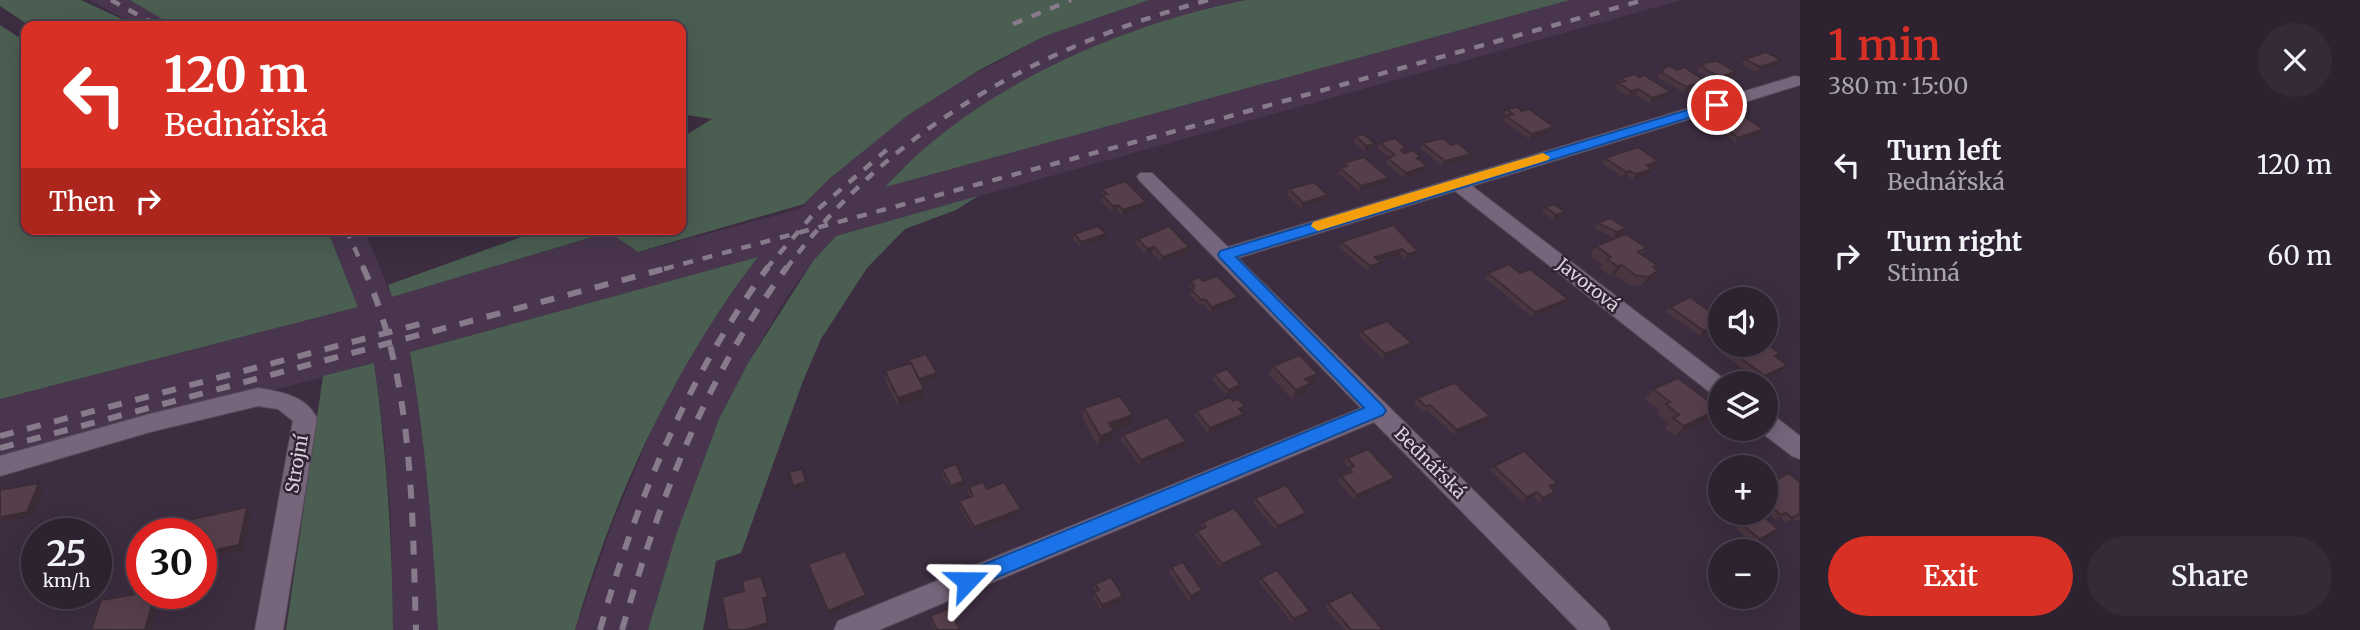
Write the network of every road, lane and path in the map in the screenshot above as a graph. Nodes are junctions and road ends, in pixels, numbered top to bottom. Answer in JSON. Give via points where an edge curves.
{"nodes":[{"id":1,"x":1795,"y":81,"type":"dead end"},
{"id":2,"x":1146,"y":177,"type":"dead end"},
{"id":3,"x":1456,"y":183,"type":"junction"},
{"id":4,"x":1225,"y":255,"type":"junction"},
{"id":5,"x":1708,"y":379,"type":"edge"},
{"id":6,"x":1377,"y":411,"type":"junction"},
{"id":7,"x":1778,"y":432,"type":"edge"},
{"id":8,"x":1800,"y":449,"type":"edge"},
{"id":9,"x":0,"y":466,"type":"edge"},
{"id":10,"x":269,"y":630,"type":"edge"},
{"id":11,"x":848,"y":630,"type":"edge"},
{"id":12,"x":1595,"y":630,"type":"edge"}],
"edges":[{"from":1,"to":3,"type":"street"},
{"from":2,"to":4,"type":"street","name":"Bednářská"},
{"from":3,"to":4,"type":"street"},
{"from":3,"to":5,"type":"street","name":"Javorová"},
{"from":4,"to":6,"type":"street","name":"Bednářská"},
{"from":6,"to":11,"type":"street"},
{"from":6,"to":12,"type":"street","name":"Bednářská"},
{"from":7,"to":8,"type":"street"},
{"from":9,"to":10,"type":"street","name":"Strojní","via":[[257,397],[284,401],[305,418]]}]}
